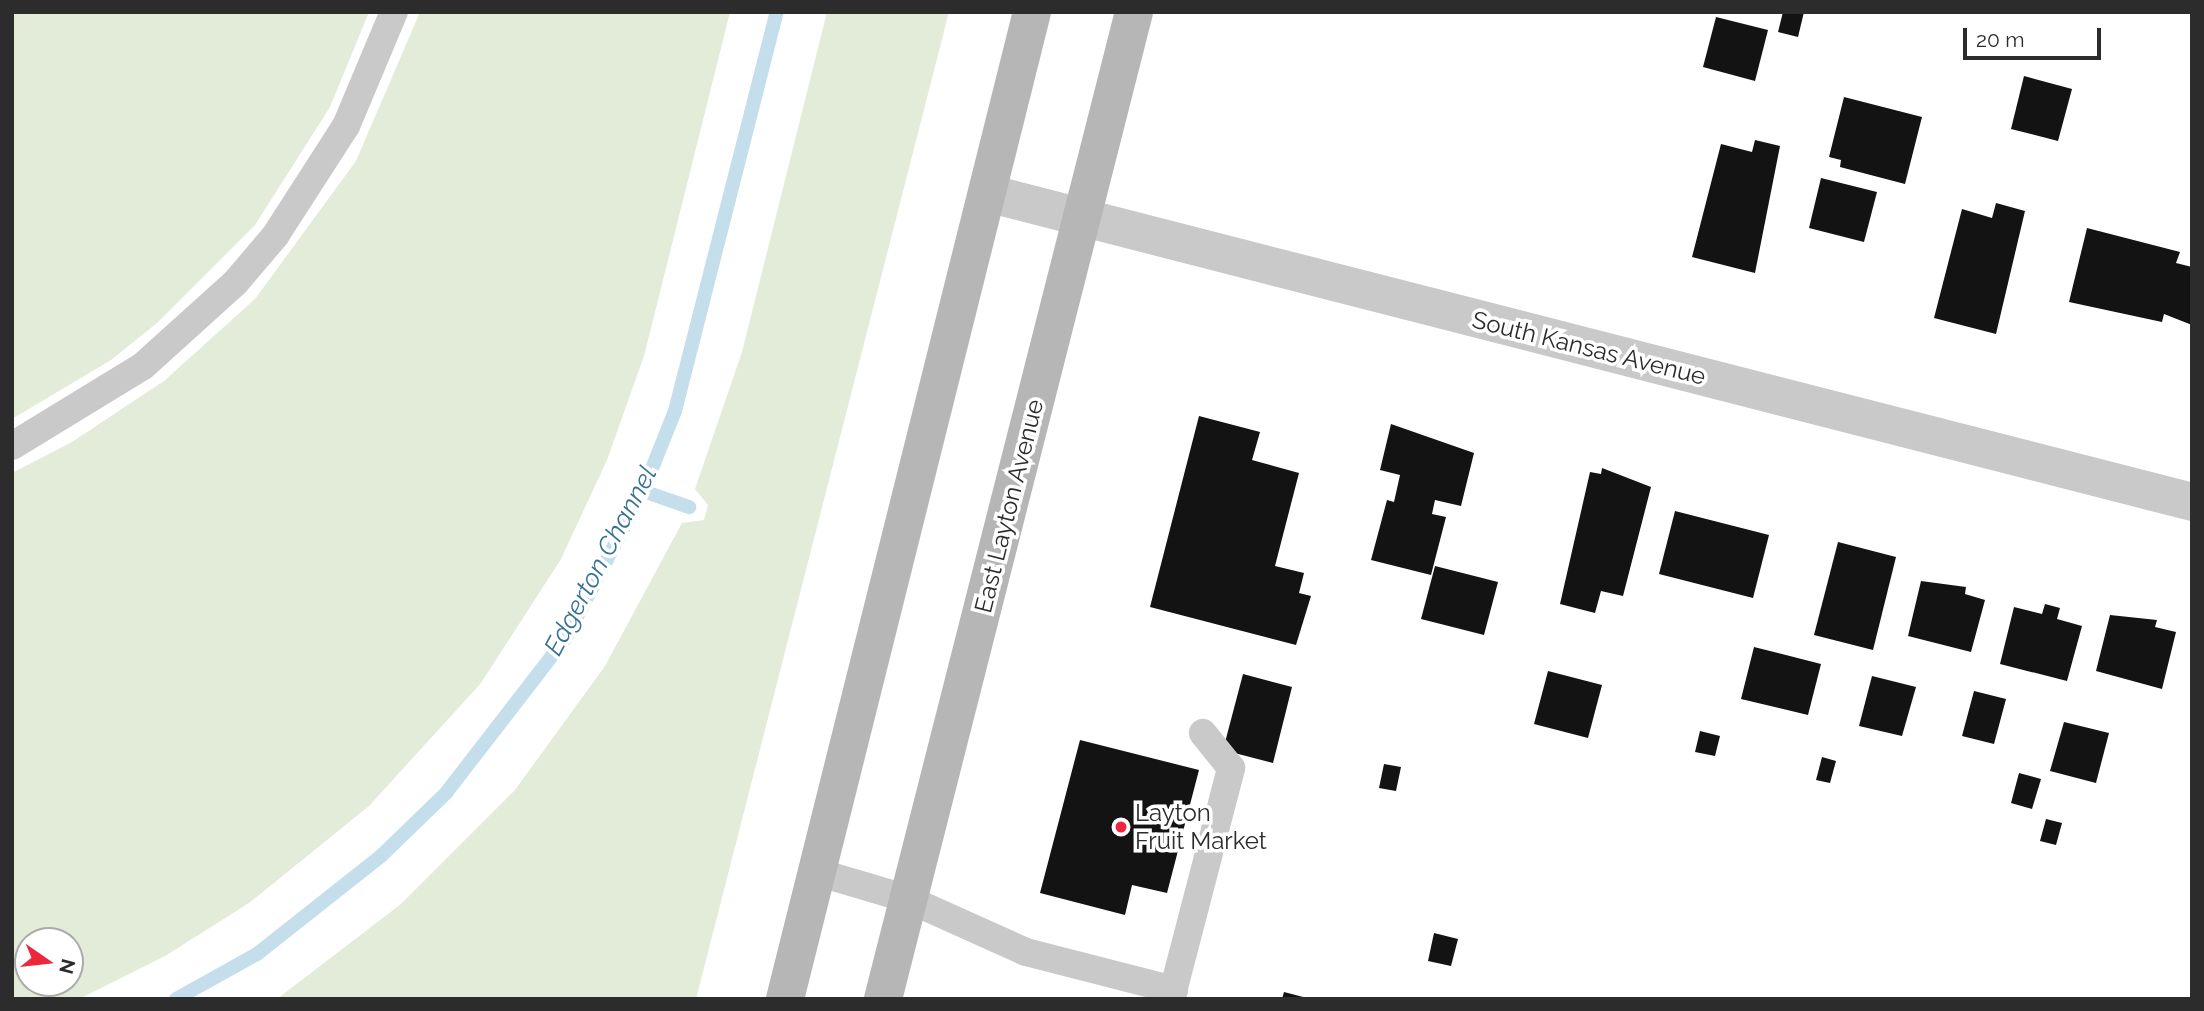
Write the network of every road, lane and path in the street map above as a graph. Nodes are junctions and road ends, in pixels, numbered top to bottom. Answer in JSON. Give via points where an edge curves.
{"nodes":[{"id":1,"x":394,"y":12,"type":"edge"},
{"id":2,"x":1032,"y":12,"type":"edge"},
{"id":3,"x":1134,"y":12,"type":"edge"},
{"id":4,"x":988,"y":192,"type":"junction"},
{"id":5,"x":1082,"y":217,"type":"junction"},
{"id":6,"x":12,"y":446,"type":"edge"},
{"id":7,"x":2192,"y":502,"type":"edge"},
{"id":8,"x":1203,"y":733,"type":"dead end"},
{"id":9,"x":817,"y":872,"type":"junction"},
{"id":10,"x":908,"y":899,"type":"junction"},
{"id":11,"x":1173,"y":994,"type":"edge"},
{"id":12,"x":785,"y":999,"type":"edge"},
{"id":13,"x":883,"y":999,"type":"edge"}],
"edges":[{"from":1,"to":6,"type":"lane","via":[[346,126],[275,236],[235,283],[143,366]]},
{"from":2,"to":4,"type":"main road"},
{"from":3,"to":5,"type":"main road","name":"East Layton Avenue"},
{"from":4,"to":5,"type":"street","name":"South Kansas Avenue"},
{"from":4,"to":9,"type":"main road"},
{"from":5,"to":7,"type":"street","name":"South Kansas Avenue"},
{"from":5,"to":10,"type":"main road","name":"East Layton Avenue"},
{"from":8,"to":11,"type":"lane","via":[[1231,768]]},
{"from":9,"to":10,"type":"lane"},
{"from":9,"to":12,"type":"main road"},
{"from":10,"to":11,"type":"lane","via":[[1026,952]]},
{"from":10,"to":13,"type":"main road","name":"East Layton Avenue"}]}
